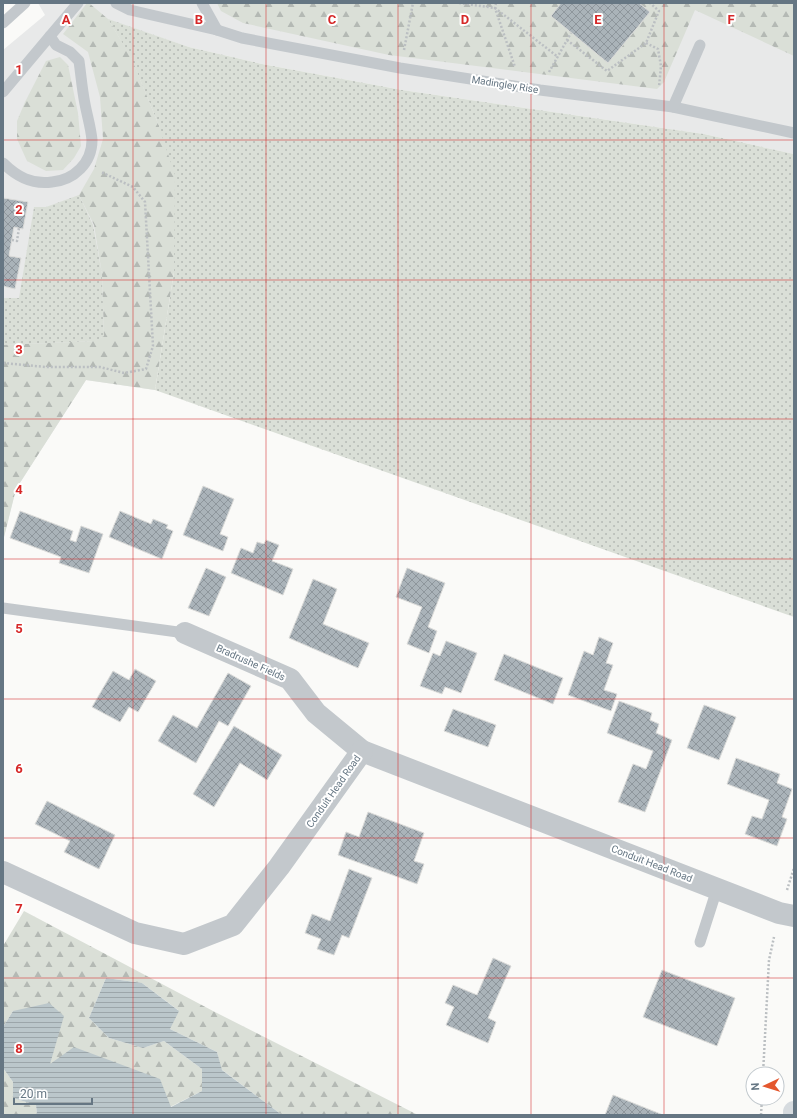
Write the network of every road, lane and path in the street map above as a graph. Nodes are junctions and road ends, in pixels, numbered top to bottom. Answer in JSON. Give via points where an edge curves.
{"nodes":[{"id":1,"x":25,"y":3,"type":"edge"},
{"id":2,"x":78,"y":3,"type":"edge"},
{"id":3,"x":116,"y":3,"type":"edge"},
{"id":4,"x":202,"y":3,"type":"edge"},
{"id":5,"x":414,"y":3,"type":"edge"},
{"id":6,"x":459,"y":3,"type":"edge"},
{"id":7,"x":496,"y":3,"type":"edge"},
{"id":8,"x":650,"y":3,"type":"edge"},
{"id":9,"x":495,"y":8,"type":"junction"},
{"id":10,"x":3,"y":23,"type":"edge"},
{"id":11,"x":217,"y":30,"type":"junction"},
{"id":12,"x":571,"y":33,"type":"dead end"},
{"id":13,"x":50,"y":36,"type":"junction"},
{"id":14,"x":567,"y":40,"type":"junction"},
{"id":15,"x":646,"y":43,"type":"junction"},
{"id":16,"x":700,"y":45,"type":"dead end"},
{"id":17,"x":558,"y":57,"type":"junction"},
{"id":18,"x":400,"y":68,"type":"junction"},
{"id":19,"x":521,"y":87,"type":"junction"},
{"id":20,"x":540,"y":90,"type":"junction"},
{"id":21,"x":3,"y":92,"type":"edge"},
{"id":22,"x":657,"y":105,"type":"junction"},
{"id":23,"x":674,"y":107,"type":"junction"},
{"id":24,"x":794,"y":133,"type":"edge"},
{"id":25,"x":3,"y":163,"type":"edge"},
{"id":26,"x":84,"y":164,"type":"junction"},
{"id":27,"x":19,"y":228,"type":"dead end"},
{"id":28,"x":12,"y":240,"type":"dead end"},
{"id":29,"x":3,"y":363,"type":"edge"},
{"id":30,"x":3,"y":608,"type":"edge"},
{"id":31,"x":185,"y":633,"type":"joint"},
{"id":32,"x":362,"y":751,"type":"junction"},
{"id":33,"x":794,"y":868,"type":"edge"},
{"id":34,"x":3,"y":872,"type":"edge"},
{"id":35,"x":717,"y":889,"type":"junction"},
{"id":36,"x":787,"y":915,"type":"edge"},
{"id":37,"x":700,"y":942,"type":"dead end"},
{"id":38,"x":763,"y":1066,"type":"edge"},
{"id":39,"x":794,"y":1112,"type":"edge"},
{"id":40,"x":794,"y":1115,"type":"edge"}],
"edges":[{"from":1,"to":10,"type":"lane"},
{"from":2,"to":13,"type":"lane"},
{"from":3,"to":11,"type":"lane","name":"Madingley Rise","via":[[130,10]]},
{"from":4,"to":11,"type":"lane"},
{"from":5,"to":18,"type":"path"},
{"from":6,"to":9,"type":"path"},
{"from":7,"to":9,"type":"path"},
{"from":8,"to":15,"type":"path","via":[[659,11]]},
{"from":9,"to":17,"type":"path"},
{"from":9,"to":19,"type":"path"},
{"from":11,"to":18,"type":"lane","name":"Madingley Rise","via":[[242,38]]},
{"from":12,"to":14,"type":"path"},
{"from":13,"to":21,"type":"lane"},
{"from":13,"to":26,"type":"lane","via":[[56,45],[70,52],[78,61],[92,139],[91,154]]},
{"from":14,"to":15,"type":"path","via":[[607,71]]},
{"from":14,"to":17,"type":"path"},
{"from":15,"to":22,"type":"path","via":[[658,48],[662,66]]},
{"from":16,"to":23,"type":"lane"},
{"from":17,"to":20,"type":"path"},
{"from":18,"to":19,"type":"lane","name":"Madingley Rise"},
{"from":19,"to":20,"type":"lane","name":"Madingley Rise"},
{"from":20,"to":22,"type":"lane","name":"Madingley Rise"},
{"from":22,"to":23,"type":"lane","name":"Madingley Rise"},
{"from":23,"to":24,"type":"lane","name":"Madingley Rise"},
{"from":25,"to":26,"type":"lane","via":[[12,172],[42,184],[60,182],[77,173]]},
{"from":26,"to":29,"type":"path","via":[[133,187],[145,202],[153,346],[146,369],[124,373],[100,367],[46,367]]},
{"from":27,"to":28,"type":"path","via":[[16,241]]},
{"from":30,"to":31,"type":"lane"},
{"from":31,"to":32,"type":"street","name":"Bradrushe Fields","via":[[290,679],[316,712]]},
{"from":32,"to":34,"type":"street","name":"Conduit Head Road","via":[[279,867],[233,925],[184,944],[135,934]]},
{"from":32,"to":35,"type":"street","name":"Conduit Head Road"},
{"from":33,"to":36,"type":"path"},
{"from":35,"to":36,"type":"street","name":"Conduit Head Road"},
{"from":35,"to":37,"type":"lane"},
{"from":36,"to":38,"type":"path","via":[[769,960]]},
{"from":39,"to":40,"type":"main road"}]}
